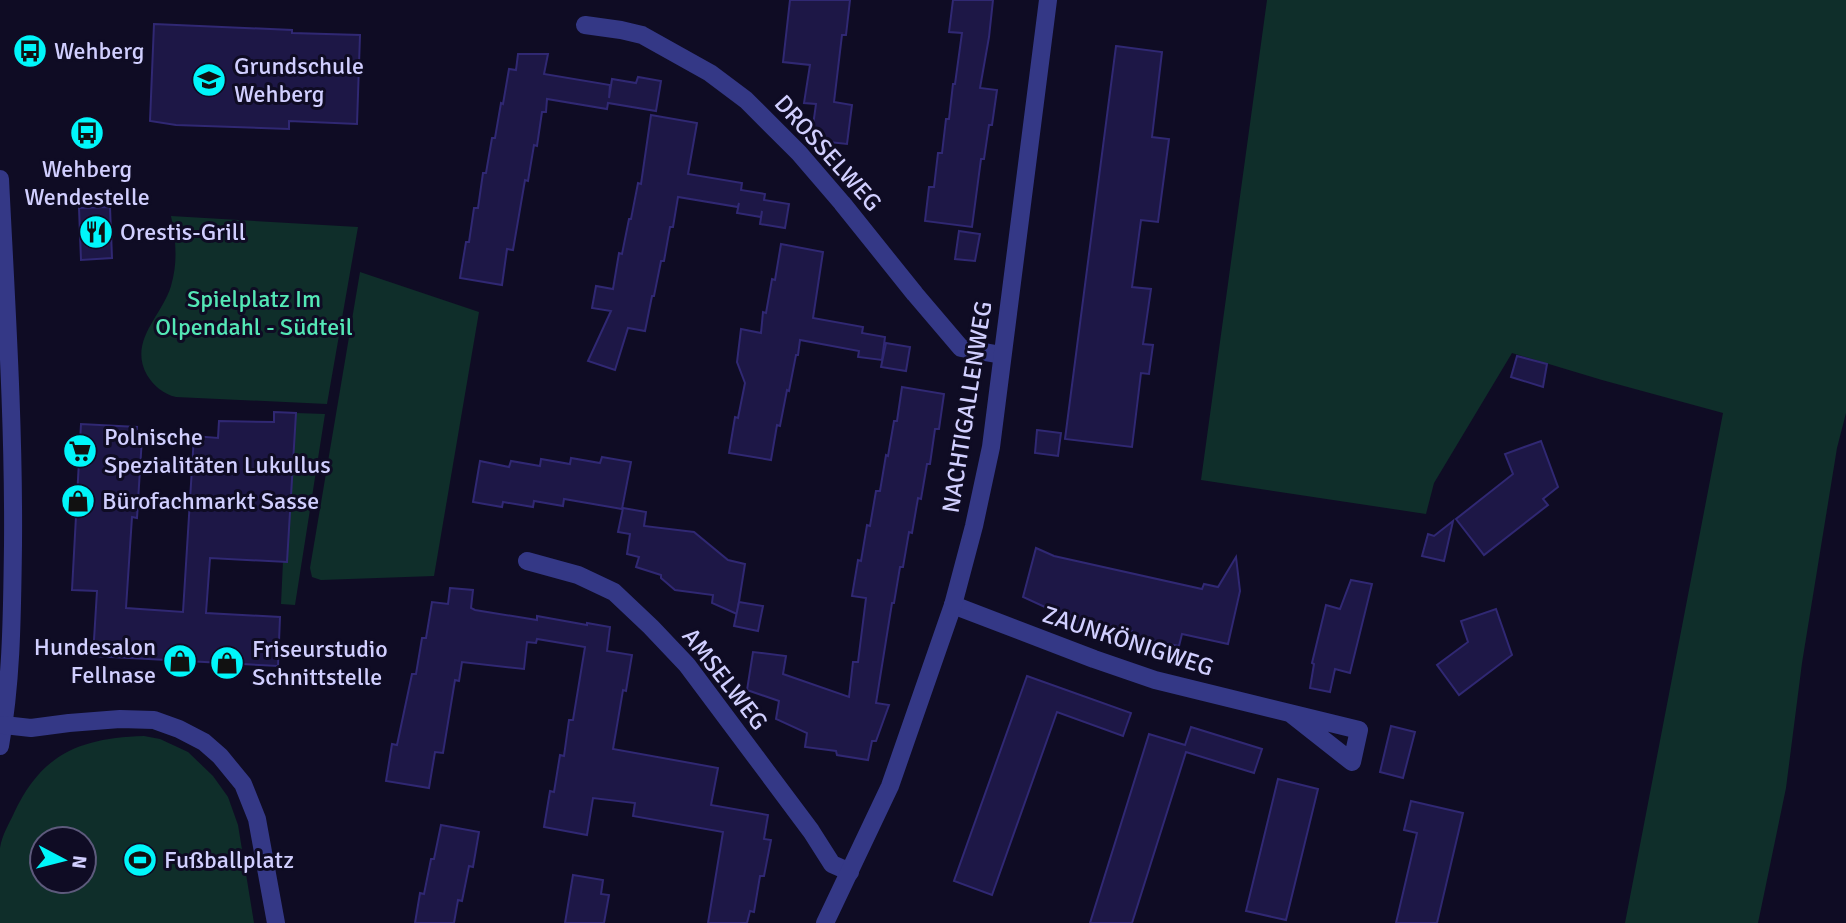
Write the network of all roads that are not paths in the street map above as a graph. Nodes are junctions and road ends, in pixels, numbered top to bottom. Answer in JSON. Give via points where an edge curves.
{"nodes":[{"id":1,"x":1048,"y":0,"type":"edge"},
{"id":2,"x":585,"y":25,"type":"dead end"},
{"id":3,"x":0,"y":179,"type":"edge"},
{"id":4,"x":1002,"y":355,"type":"junction"},
{"id":5,"x":527,"y":561,"type":"dead end"},
{"id":6,"x":953,"y":605,"type":"junction"},
{"id":7,"x":1291,"y":715,"type":"dead end"},
{"id":8,"x":4,"y":725,"type":"junction"},
{"id":9,"x":0,"y":746,"type":"edge"},
{"id":10,"x":850,"y":872,"type":"junction"},
{"id":11,"x":276,"y":923,"type":"edge"},
{"id":12,"x":825,"y":923,"type":"edge"}],
"edges":[{"from":1,"to":4,"type":"street","name":"NACHTIGALLENWEG"},
{"from":2,"to":4,"type":"street","name":"DROSSELWEG","via":[[642,35],[710,73],[746,100],[817,173],[961,348]]},
{"from":3,"to":8,"type":"street","via":[[13,487],[10,673]]},
{"from":4,"to":6,"type":"street","name":"NACHTIGALLENWEG","via":[[991,447]]},
{"from":5,"to":10,"type":"street","name":"AMSELWEG","via":[[598,584],[637,613],[687,665],[832,863]]},
{"from":6,"to":7,"type":"street","name":"ZAUNKÖNIGWEG","via":[[1155,680]]},
{"from":6,"to":10,"type":"street","name":"NACHTIGALLENWEG","via":[[890,786]]},
{"from":8,"to":9,"type":"street"},
{"from":8,"to":11,"type":"street","via":[[31,728],[154,720],[204,741],[243,784],[257,819]]},
{"from":10,"to":12,"type":"street","name":"NACHTIGALLENWEG"}]}
